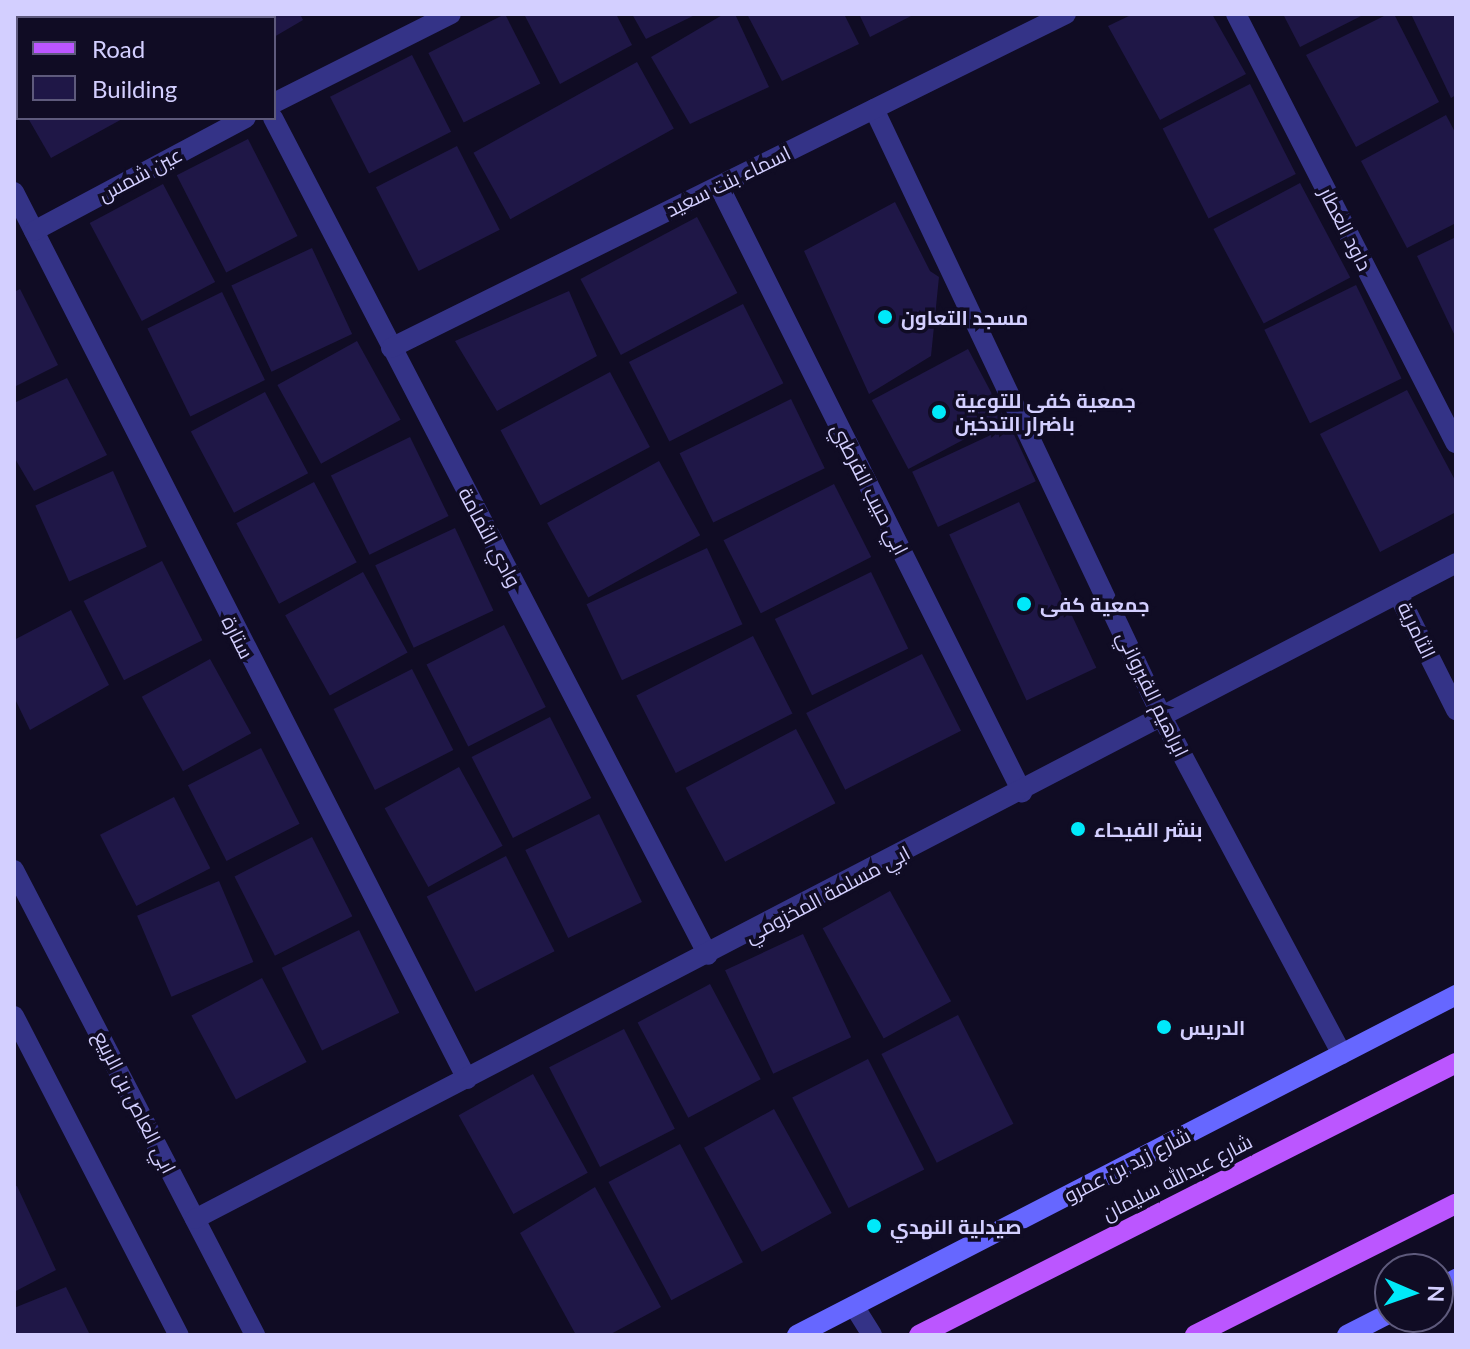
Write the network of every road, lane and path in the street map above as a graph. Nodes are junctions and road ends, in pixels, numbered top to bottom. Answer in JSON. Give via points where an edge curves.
{"nodes":[{"id":1,"x":451,"y":14,"type":"edge"},
{"id":2,"x":1066,"y":14,"type":"edge"},
{"id":3,"x":1236,"y":14,"type":"edge"},
{"id":4,"x":276,"y":102,"type":"edge"},
{"id":5,"x":874,"y":109,"type":"junction"},
{"id":6,"x":242,"y":120,"type":"edge"},
{"id":7,"x":274,"y":120,"type":"edge"},
{"id":8,"x":719,"y":186,"type":"junction"},
{"id":9,"x":14,"y":192,"type":"edge"},
{"id":10,"x":34,"y":231,"type":"junction"},
{"id":11,"x":391,"y":348,"type":"junction"},
{"id":12,"x":1456,"y":443,"type":"edge"},
{"id":13,"x":1456,"y":563,"type":"edge"},
{"id":14,"x":1398,"y":594,"type":"junction"},
{"id":15,"x":1456,"y":710,"type":"edge"},
{"id":16,"x":1163,"y":719,"type":"junction"},
{"id":17,"x":1022,"y":792,"type":"junction"},
{"id":18,"x":14,"y":870,"type":"edge"},
{"id":19,"x":708,"y":955,"type":"junction"},
{"id":20,"x":1456,"y":995,"type":"edge"},
{"id":21,"x":14,"y":1016,"type":"edge"},
{"id":22,"x":1342,"y":1054,"type":"junction"},
{"id":23,"x":1456,"y":1063,"type":"edge"},
{"id":24,"x":467,"y":1079,"type":"junction"},
{"id":25,"x":1456,"y":1204,"type":"edge"},
{"id":26,"x":195,"y":1219,"type":"junction"},
{"id":27,"x":854,"y":1306,"type":"junction"},
{"id":28,"x":1374,"y":1321,"type":"edge"},
{"id":29,"x":179,"y":1335,"type":"edge"},
{"id":30,"x":255,"y":1335,"type":"edge"},
{"id":31,"x":797,"y":1335,"type":"edge"},
{"id":32,"x":872,"y":1335,"type":"edge"},
{"id":33,"x":919,"y":1335,"type":"edge"},
{"id":34,"x":1195,"y":1335,"type":"edge"},
{"id":35,"x":1347,"y":1335,"type":"edge"}],
"edges":[{"from":1,"to":4,"type":"street"},
{"from":2,"to":5,"type":"street","name":"اسماء بنت سعيد"},
{"from":3,"to":12,"type":"street","name":"داود العطار"},
{"from":5,"to":8,"type":"street","name":"اسماء بنت سعيد"},
{"from":5,"to":16,"type":"street","name":"ابراهيم القيرواني"},
{"from":6,"to":10,"type":"street","name":"عين شمس"},
{"from":7,"to":11,"type":"street","name":"وادي الثمامة"},
{"from":8,"to":11,"type":"street","name":"اسماء بنت سعيد"},
{"from":8,"to":17,"type":"street","name":"ابي حبيب القرطبي"},
{"from":9,"to":10,"type":"street","name":"ستارة"},
{"from":10,"to":24,"type":"street","name":"ستارة"},
{"from":11,"to":19,"type":"street","name":"وادي الثمامة"},
{"from":13,"to":14,"type":"street","name":"ابي مسلمة المخزومي"},
{"from":14,"to":15,"type":"street","name":"الثامرية"},
{"from":14,"to":16,"type":"street","name":"ابي مسلمة المخزومي"},
{"from":16,"to":17,"type":"street","name":"ابي مسلمة المخزومي"},
{"from":16,"to":22,"type":"street","name":"ابراهيم القيرواني"},
{"from":17,"to":19,"type":"street","name":"ابي مسلمة المخزومي"},
{"from":18,"to":26,"type":"street","name":"ابي العاص بن الربيع"},
{"from":19,"to":24,"type":"street","name":"ابي مسلمة المخزومي"},
{"from":20,"to":22,"type":"main road","name":"شارع زيد بن عمرو"},
{"from":21,"to":29,"type":"street"},
{"from":22,"to":27,"type":"main road","name":"شارع زيد بن عمرو"},
{"from":23,"to":33,"type":"main road","name":"شارع عبدالله سليمان"},
{"from":24,"to":26,"type":"street","name":"ابي مسلمة المخزومي"},
{"from":25,"to":34,"type":"main road"},
{"from":26,"to":30,"type":"street","name":"ابي العاص بن الربيع"},
{"from":27,"to":31,"type":"main road","name":"شارع زيد بن عمرو"},
{"from":27,"to":32,"type":"street"},
{"from":28,"to":35,"type":"main road"}]}
